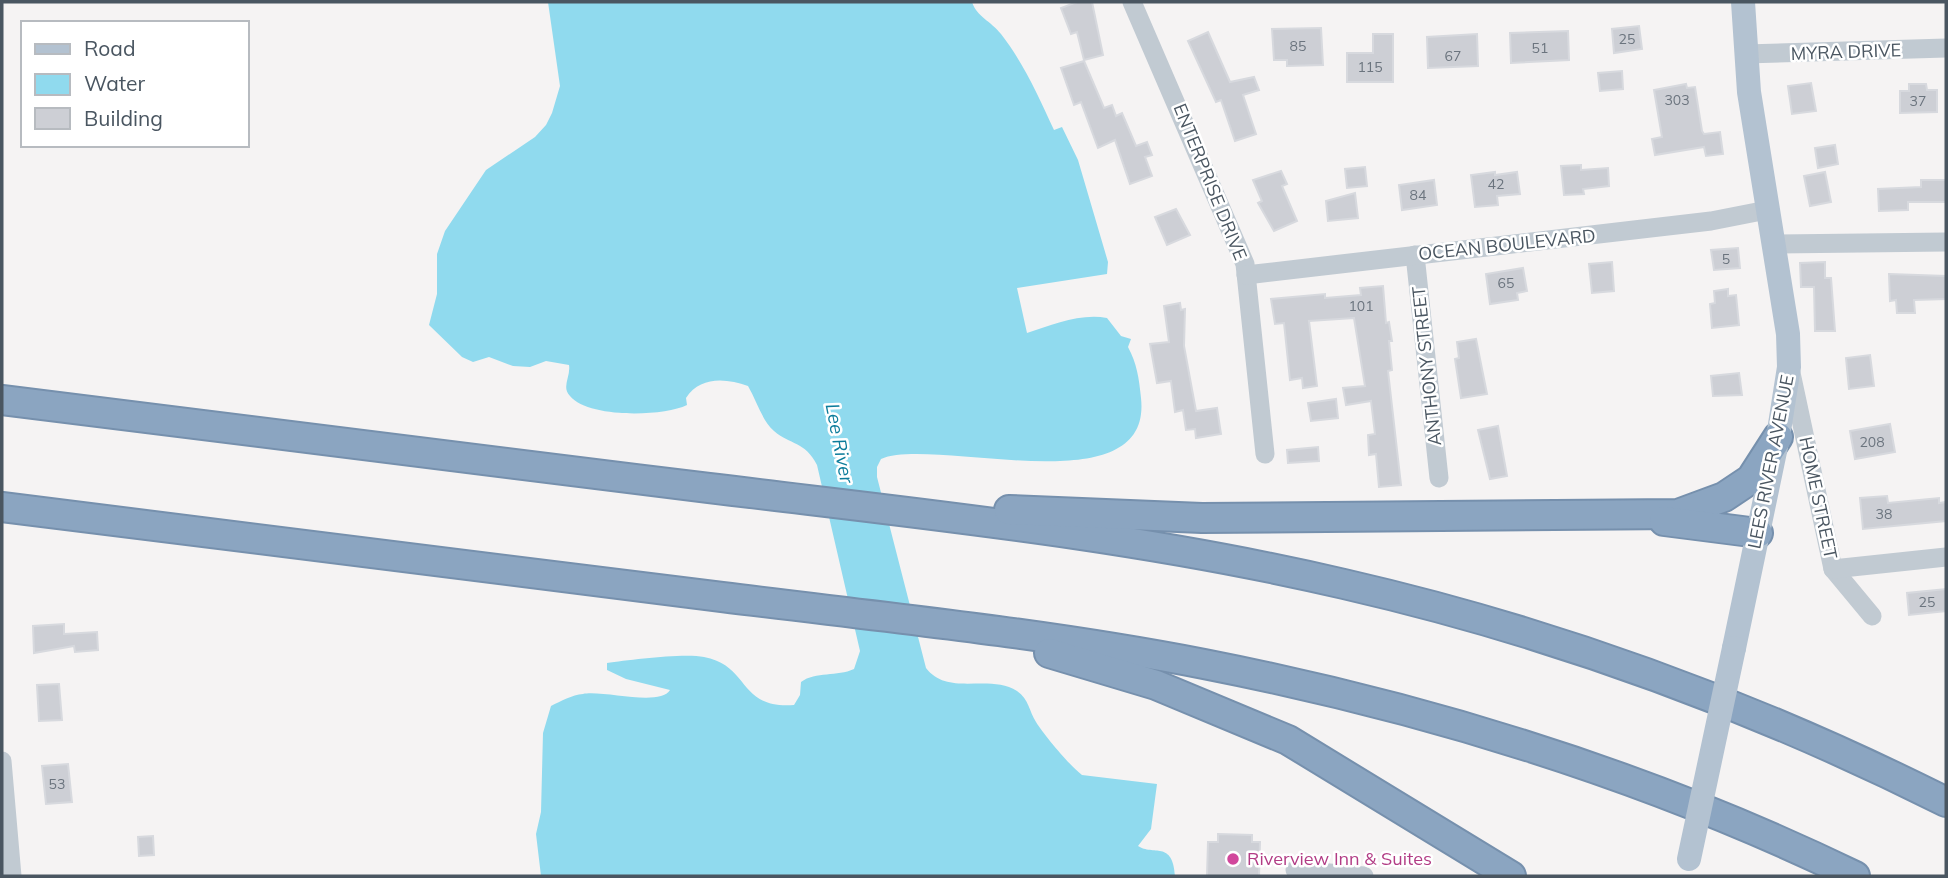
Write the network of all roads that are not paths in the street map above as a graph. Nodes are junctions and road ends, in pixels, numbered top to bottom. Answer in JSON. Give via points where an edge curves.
{"nodes":[{"id":1,"x":1132,"y":2,"type":"edge"},
{"id":2,"x":1743,"y":2,"type":"edge"},
{"id":3,"x":1946,"y":48,"type":"edge"},
{"id":4,"x":1745,"y":54,"type":"junction"},
{"id":5,"x":1767,"y":210,"type":"junction"},
{"id":6,"x":1946,"y":242,"type":"edge"},
{"id":7,"x":1772,"y":244,"type":"junction"},
{"id":8,"x":1415,"y":255,"type":"junction"},
{"id":9,"x":1246,"y":275,"type":"junction"},
{"id":10,"x":1789,"y":367,"type":"junction"},
{"id":11,"x":2,"y":400,"type":"edge"},
{"id":12,"x":1779,"y":437,"type":"junction"},
{"id":13,"x":1265,"y":454,"type":"dead end"},
{"id":14,"x":1439,"y":478,"type":"dead end"},
{"id":15,"x":2,"y":508,"type":"edge"},
{"id":16,"x":909,"y":513,"type":"junction"},
{"id":17,"x":1595,"y":514,"type":"junction"},
{"id":18,"x":1758,"y":533,"type":"junction"},
{"id":19,"x":1946,"y":557,"type":"edge"},
{"id":20,"x":1833,"y":569,"type":"junction"},
{"id":21,"x":1872,"y":616,"type":"dead end"},
{"id":22,"x":959,"y":626,"type":"junction"},
{"id":23,"x":2,"y":761,"type":"edge"},
{"id":24,"x":1946,"y":802,"type":"edge"},
{"id":25,"x":8,"y":862,"type":"edge"},
{"id":26,"x":1688,"y":867,"type":"edge"},
{"id":27,"x":1294,"y":870,"type":"dead end"},
{"id":28,"x":1364,"y":876,"type":"edge"},
{"id":29,"x":1511,"y":876,"type":"edge"},
{"id":30,"x":1855,"y":876,"type":"edge"}],
"edges":[{"from":1,"to":9,"type":"street","name":"ENTERPRISE DRIVE"},
{"from":2,"to":4,"type":"main road","name":"LEES RIVER AVENUE"},
{"from":3,"to":4,"type":"street","name":"MYRA DRIVE"},
{"from":4,"to":5,"type":"main road","name":"LEES RIVER AVENUE"},
{"from":5,"to":7,"type":"main road","name":"LEES RIVER AVENUE"},
{"from":5,"to":8,"type":"street","name":"OCEAN BOULEVARD","via":[[1711,221]]},
{"from":6,"to":7,"type":"street"},
{"from":7,"to":10,"type":"main road","name":"LEES RIVER AVENUE","via":[[1788,334]]},
{"from":8,"to":9,"type":"street","name":"OCEAN BOULEVARD"},
{"from":8,"to":14,"type":"street","name":"ANTHONY STREET"},
{"from":9,"to":13,"type":"street","name":"ENTERPRISE DRIVE"},
{"from":10,"to":12,"type":"main road","name":"LEES RIVER AVENUE"},
{"from":10,"to":20,"type":"street","name":"HOME STREET"},
{"from":11,"to":16,"type":"highway"},
{"from":12,"to":17,"type":"highway","via":[[1751,479],[1724,498],[1678,514]]},
{"from":12,"to":18,"type":"main road","name":"LEES RIVER AVENUE"},
{"from":15,"to":22,"type":"highway"},
{"from":16,"to":17,"type":"highway","via":[[1017,510],[1239,518]]},
{"from":16,"to":24,"type":"highway","via":[[1221,558],[1459,613],[1691,689],[1805,735]]},
{"from":17,"to":18,"type":"highway"},
{"from":18,"to":26,"type":"main road","name":"LEES RIVER AVENUE","bridge":true},
{"from":19,"to":20,"type":"street"},
{"from":20,"to":21,"type":"street","name":"HOME STREET"},
{"from":22,"to":29,"type":"highway","via":[[1157,685],[1288,740]]},
{"from":22,"to":30,"type":"highway","via":[[1200,663],[1435,718],[1655,790]]},
{"from":23,"to":25,"type":"street"},
{"from":27,"to":28,"type":"street"}]}
